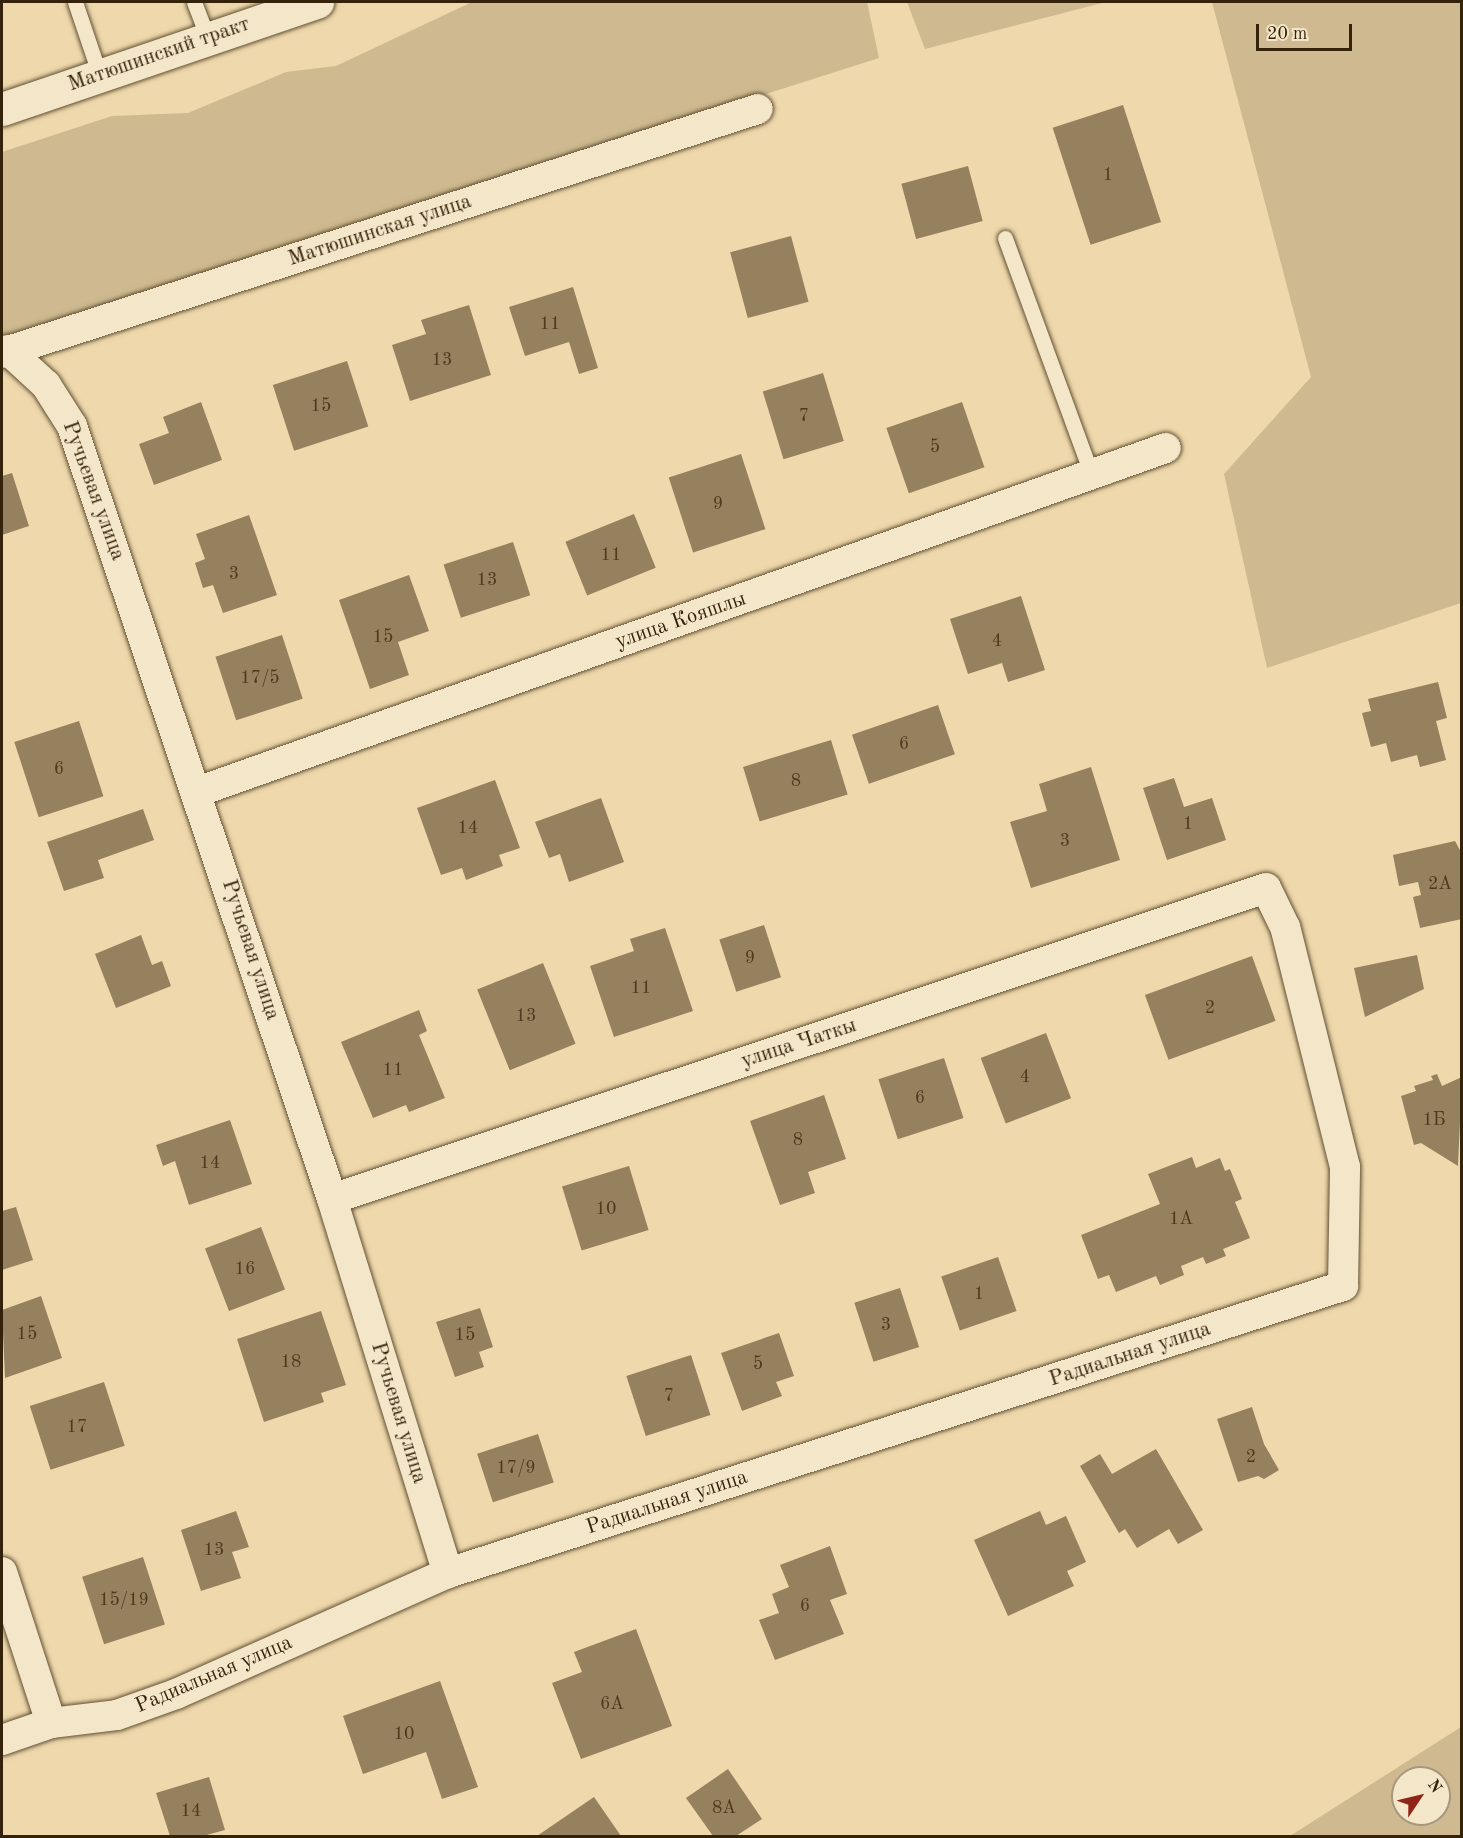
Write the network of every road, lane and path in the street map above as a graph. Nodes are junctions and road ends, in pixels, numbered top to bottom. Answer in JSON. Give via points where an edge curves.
{"nodes":[{"id":1,"x":75,"y":2,"type":"edge"},
{"id":2,"x":194,"y":2,"type":"edge"},
{"id":3,"x":317,"y":2,"type":"edge"},
{"id":4,"x":208,"y":38,"type":"junction"},
{"id":5,"x":100,"y":76,"type":"junction"},
{"id":6,"x":2,"y":109,"type":"edge"},
{"id":7,"x":758,"y":109,"type":"dead end"},
{"id":8,"x":1005,"y":238,"type":"dead end"},
{"id":9,"x":5,"y":351,"type":"edge"},
{"id":10,"x":1166,"y":448,"type":"dead end"},
{"id":11,"x":1092,"y":476,"type":"junction"},
{"id":12,"x":197,"y":792,"type":"junction"},
{"id":13,"x":333,"y":1199,"type":"junction"},
{"id":14,"x":1343,"y":1287,"type":"joint"},
{"id":15,"x":2,"y":1572,"type":"edge"},
{"id":16,"x":448,"y":1573,"type":"junction"},
{"id":17,"x":51,"y":1724,"type":"junction"},
{"id":18,"x":2,"y":1740,"type":"edge"}],
"edges":[{"from":1,"to":5,"type":"lane"},
{"from":2,"to":4,"type":"lane"},
{"from":3,"to":4,"type":"street","name":"Матюшинский тракт"},
{"from":4,"to":5,"type":"street","name":"Матюшинский тракт"},
{"from":5,"to":6,"type":"street","name":"Матюшинский тракт"},
{"from":7,"to":9,"type":"street","name":"Матюшинская улица"},
{"from":8,"to":11,"type":"lane"},
{"from":9,"to":12,"type":"street","name":"Ручьевая улица","via":[[46,385],[72,426]]},
{"from":10,"to":11,"type":"street","name":"улица Кояшлы"},
{"from":11,"to":12,"type":"street","name":"улица Кояшлы"},
{"from":12,"to":13,"type":"street","name":"Ручьевая улица"},
{"from":13,"to":14,"type":"street","name":"улица Чаткы","via":[[1266,888],[1285,927],[1345,1167]]},
{"from":13,"to":16,"type":"street","name":"Ручьевая улица"},
{"from":14,"to":16,"type":"street","name":"Радиальная улица"},
{"from":15,"to":17,"type":"street"},
{"from":16,"to":17,"type":"street","name":"Радиальная улица","via":[[176,1694],[117,1715]]},
{"from":17,"to":18,"type":"street","name":"Радиальная улица"}]}
